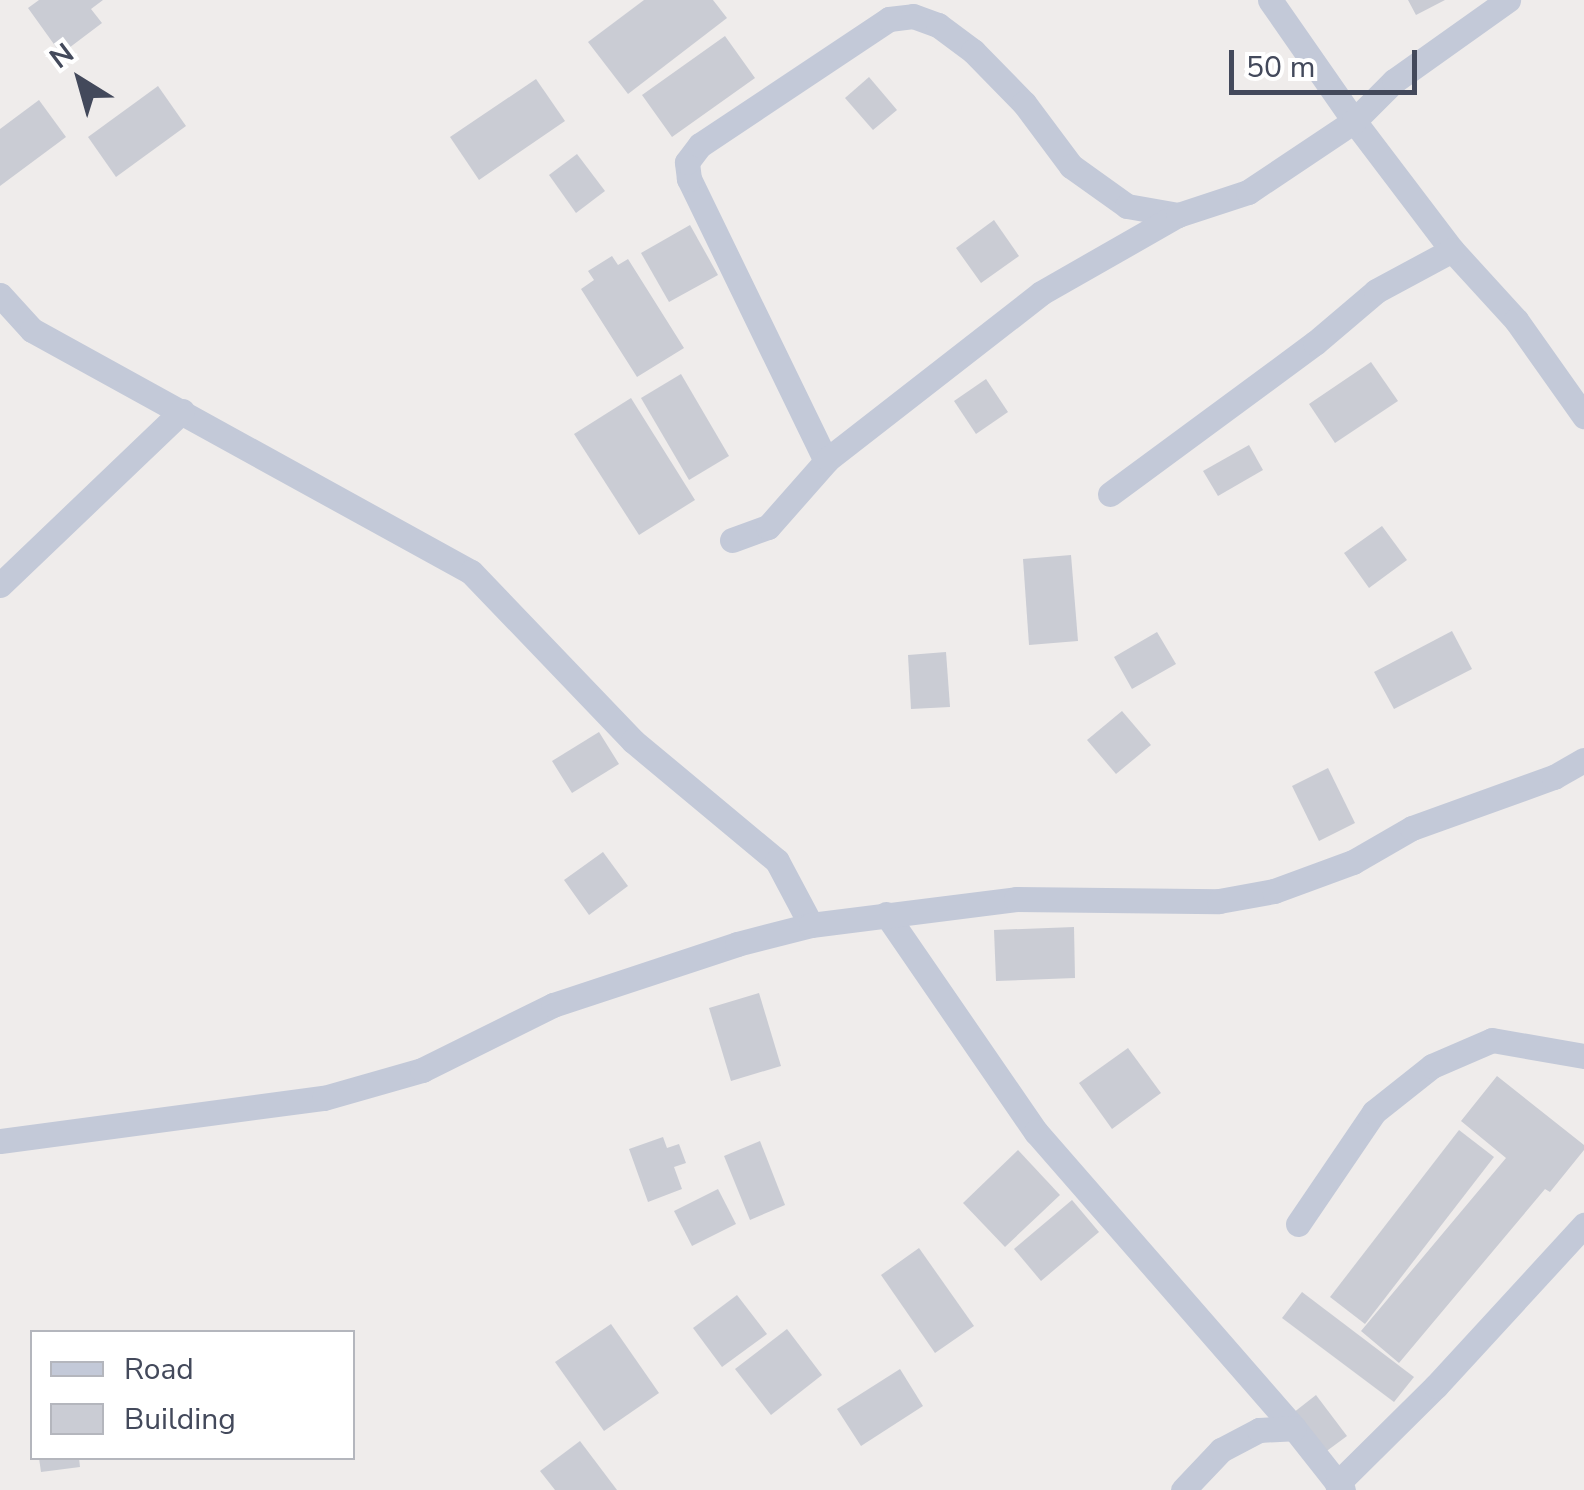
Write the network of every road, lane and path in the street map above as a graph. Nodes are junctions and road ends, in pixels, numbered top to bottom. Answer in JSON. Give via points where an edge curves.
{"nodes":[{"id":1,"x":1270,"y":0,"type":"edge"},
{"id":2,"x":1508,"y":0,"type":"edge"},
{"id":3,"x":1354,"y":121,"type":"junction"},
{"id":4,"x":1178,"y":215,"type":"junction"},
{"id":5,"x":1452,"y":250,"type":"junction"},
{"id":6,"x":0,"y":296,"type":"edge"},
{"id":7,"x":182,"y":411,"type":"junction"},
{"id":8,"x":1584,"y":416,"type":"edge"},
{"id":9,"x":826,"y":462,"type":"junction"},
{"id":10,"x":1110,"y":494,"type":"dead end"},
{"id":11,"x":732,"y":540,"type":"dead end"},
{"id":12,"x":0,"y":585,"type":"edge"},
{"id":13,"x":1584,"y":760,"type":"edge"},
{"id":14,"x":886,"y":914,"type":"junction"},
{"id":15,"x":811,"y":925,"type":"junction"},
{"id":16,"x":1584,"y":1056,"type":"edge"},
{"id":17,"x":0,"y":1141,"type":"edge"},
{"id":18,"x":1298,"y":1224,"type":"dead end"},
{"id":19,"x":1584,"y":1226,"type":"edge"},
{"id":20,"x":1294,"y":1428,"type":"junction"},
{"id":21,"x":1340,"y":1487,"type":"edge"},
{"id":22,"x":1183,"y":1490,"type":"edge"}],
"edges":[{"from":1,"to":3,"type":"street"},
{"from":2,"to":3,"type":"street","via":[[1394,82]]},
{"from":3,"to":4,"type":"street","via":[[1248,192]]},
{"from":3,"to":5,"type":"street"},
{"from":4,"to":9,"type":"street","via":[[1041,294]]},
{"from":4,"to":9,"type":"street","via":[[1128,206],[1071,166],[974,50],[913,16],[889,19],[700,145],[687,162],[689,180]]},
{"from":5,"to":8,"type":"street","via":[[1516,320]]},
{"from":5,"to":10,"type":"street","via":[[1376,291]]},
{"from":6,"to":7,"type":"street","via":[[32,330]]},
{"from":7,"to":12,"type":"street"},
{"from":7,"to":15,"type":"street","via":[[471,572],[633,741],[777,860]]},
{"from":9,"to":11,"type":"street","via":[[768,527]]},
{"from":13,"to":14,"type":"street","via":[[1412,828],[1354,862],[1274,890],[1219,901],[1016,899]]},
{"from":14,"to":15,"type":"street"},
{"from":14,"to":20,"type":"street","via":[[1036,1132]]},
{"from":15,"to":17,"type":"street","via":[[553,1005],[422,1070],[324,1098]]},
{"from":16,"to":18,"type":"street","via":[[1492,1040],[1432,1066],[1374,1112]]},
{"from":19,"to":21,"type":"street"},
{"from":20,"to":21,"type":"street"},
{"from":20,"to":22,"type":"street","via":[[1259,1430],[1221,1450]]}]}
